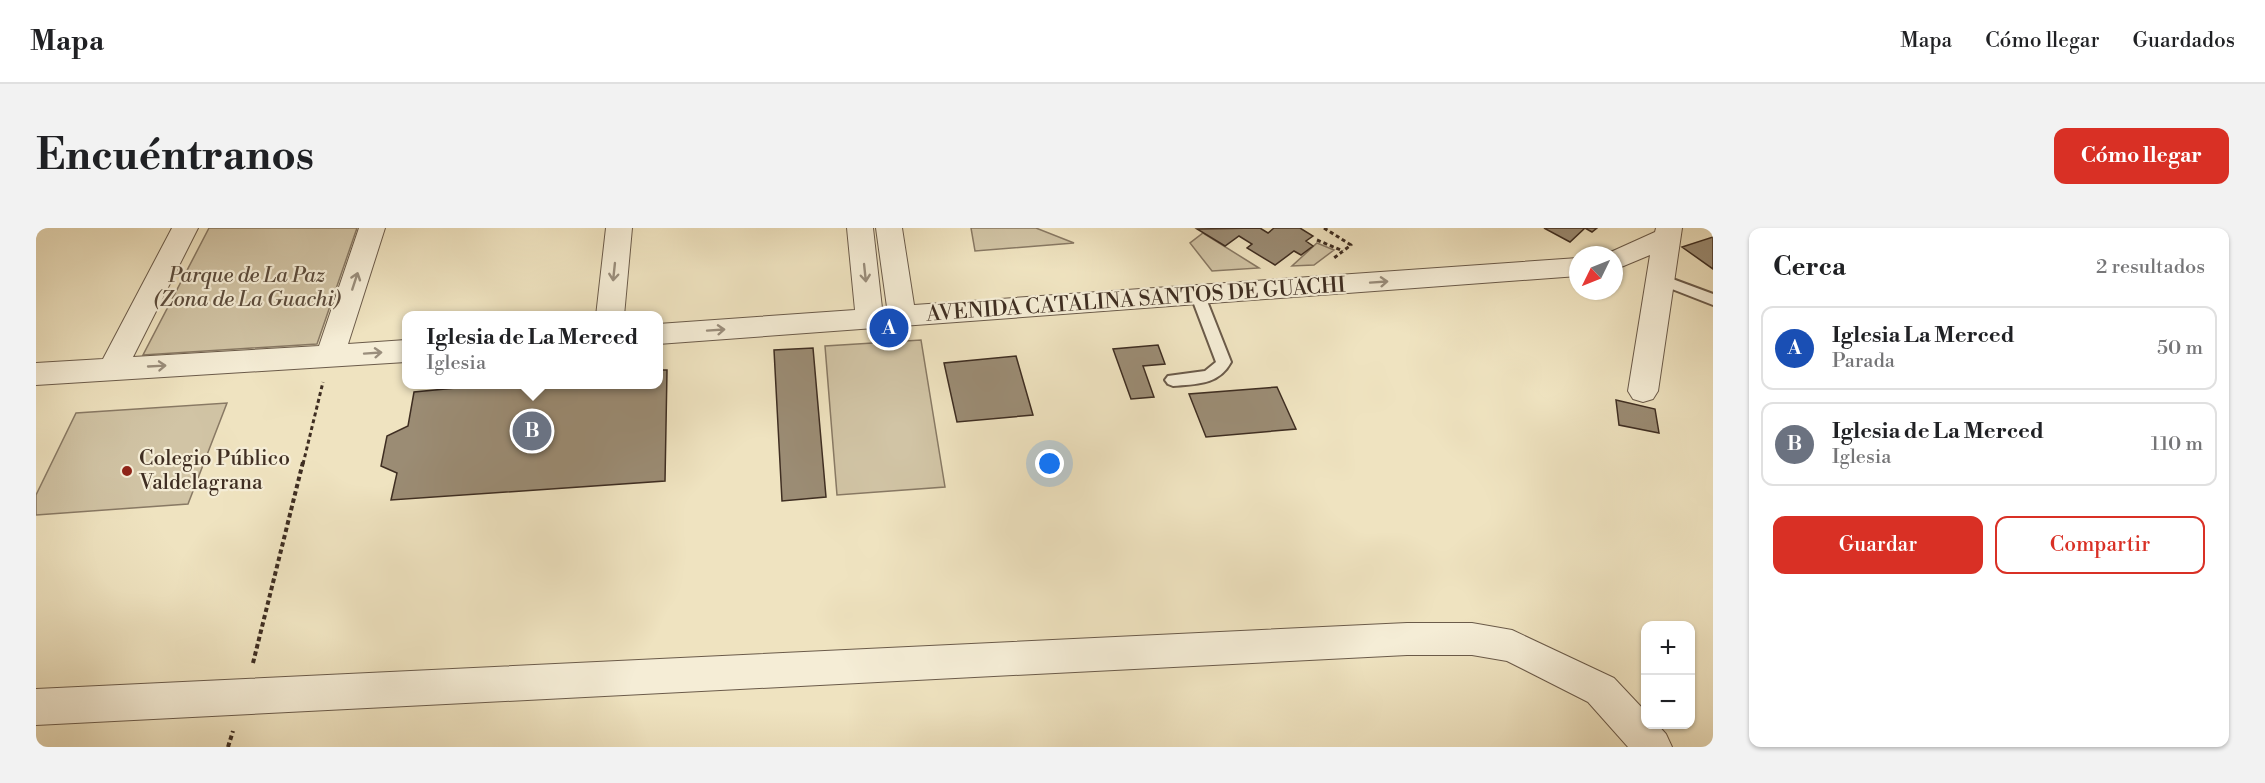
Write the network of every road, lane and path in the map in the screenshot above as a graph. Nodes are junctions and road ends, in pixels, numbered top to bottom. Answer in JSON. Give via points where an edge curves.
{"nodes":[{"id":1,"x":184,"y":228,"type":"edge"},
{"id":2,"x":372,"y":228,"type":"edge"},
{"id":3,"x":619,"y":228,"type":"edge"},
{"id":4,"x":860,"y":228,"type":"edge"},
{"id":5,"x":889,"y":228,"type":"edge"},
{"id":6,"x":1668,"y":233,"type":"edge"},
{"id":7,"x":1317,"y":240,"type":"dead end"},
{"id":8,"x":1343,"y":251,"type":"dead end"},
{"id":9,"x":1623,"y":256,"type":"edge"},
{"id":10,"x":1569,"y":268,"type":"edge"},
{"id":11,"x":1659,"y":279,"type":"junction"},
{"id":12,"x":1198,"y":296,"type":"junction"},
{"id":13,"x":1713,"y":300,"type":"edge"},
{"id":14,"x":609,"y":311,"type":"edge"},
{"id":15,"x":902,"y":318,"type":"junction"},
{"id":16,"x":870,"y":319,"type":"junction"},
{"id":17,"x":663,"y":334,"type":"edge"},
{"id":18,"x":402,"y":351,"type":"edge"},
{"id":19,"x":330,"y":356,"type":"junction"},
{"id":20,"x":113,"y":368,"type":"junction"},
{"id":21,"x":36,"y":374,"type":"edge"},
{"id":22,"x":1173,"y":380,"type":"dead end"},
{"id":23,"x":1643,"y":391,"type":"dead end"},
{"id":24,"x":244,"y":697,"type":"junction"},
{"id":25,"x":36,"y":707,"type":"edge"},
{"id":26,"x":228,"y":747,"type":"edge"},
{"id":27,"x":1653,"y":747,"type":"edge"}],
"edges":[{"from":1,"to":20,"type":"street"},
{"from":19,"to":2,"type":"street","one_way":true},
{"from":3,"to":14,"type":"street","one_way":true},
{"from":4,"to":16,"type":"street","one_way":true},
{"from":5,"to":15,"type":"street"},
{"from":6,"to":9,"type":"street"},
{"from":6,"to":11,"type":"street"},
{"from":7,"to":8,"type":"path"},
{"from":12,"to":10,"type":"street","name":"AVENIDA CATALINA SANTOS DE GUACHI","one_way":true},
{"from":11,"to":13,"type":"lane"},
{"from":11,"to":23,"type":"street"},
{"from":12,"to":15,"type":"street","name":"AVENIDA CATALINA SANTOS DE GUACHI"},
{"from":12,"to":22,"type":"lane","via":[[1224,362],[1221,370],[1209,377]]},
{"from":15,"to":16,"type":"street","name":"AVENIDA CATALINA SANTOS DE GUACHI"},
{"from":17,"to":16,"type":"street","name":"AVENIDA CATALINA SANTOS DE GUACHI","one_way":true},
{"from":19,"to":18,"type":"street","one_way":true},
{"from":20,"to":19,"type":"street","one_way":true},
{"from":19,"to":24,"type":"path"},
{"from":20,"to":21,"type":"street"},
{"from":24,"to":25,"type":"street"},
{"from":24,"to":26,"type":"path"},
{"from":24,"to":27,"type":"street","via":[[1383,640],[1472,639],[1512,646],[1600,690]]}]}
